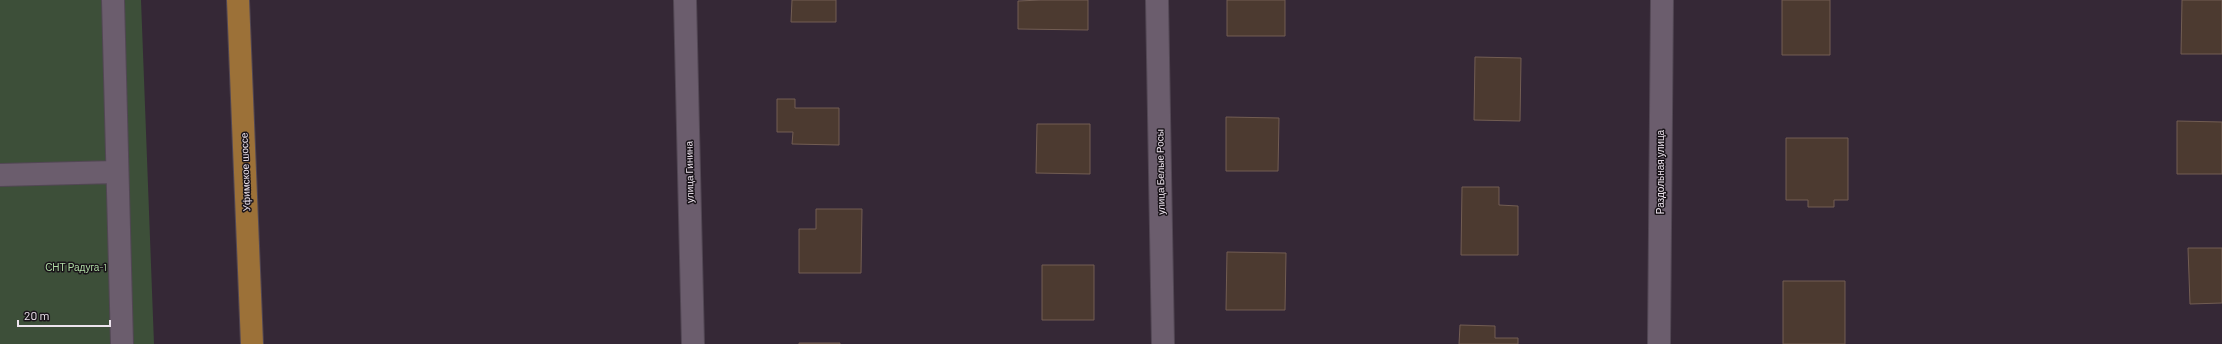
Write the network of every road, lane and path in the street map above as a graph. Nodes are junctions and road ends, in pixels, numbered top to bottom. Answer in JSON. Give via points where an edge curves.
{"nodes":[{"id":1,"x":113,"y":0,"type":"edge"},
{"id":2,"x":238,"y":0,"type":"edge"},
{"id":3,"x":685,"y":0,"type":"edge"},
{"id":4,"x":1157,"y":0,"type":"edge"},
{"id":5,"x":1662,"y":0,"type":"edge"},
{"id":6,"x":116,"y":172,"type":"junction"},
{"id":7,"x":0,"y":175,"type":"edge"},
{"id":8,"x":122,"y":344,"type":"edge"},
{"id":9,"x":252,"y":344,"type":"edge"},
{"id":10,"x":693,"y":344,"type":"edge"},
{"id":11,"x":1163,"y":344,"type":"edge"},
{"id":12,"x":1659,"y":344,"type":"edge"}],
"edges":[{"from":1,"to":6,"type":"street"},
{"from":2,"to":9,"type":"main road","name":"Уфимское шоссе"},
{"from":3,"to":10,"type":"street","name":"улица Гинина"},
{"from":4,"to":11,"type":"street","name":"улица Белые Росы"},
{"from":5,"to":12,"type":"street","name":"Раздольная улица"},
{"from":6,"to":7,"type":"street"},
{"from":6,"to":8,"type":"street"}]}
